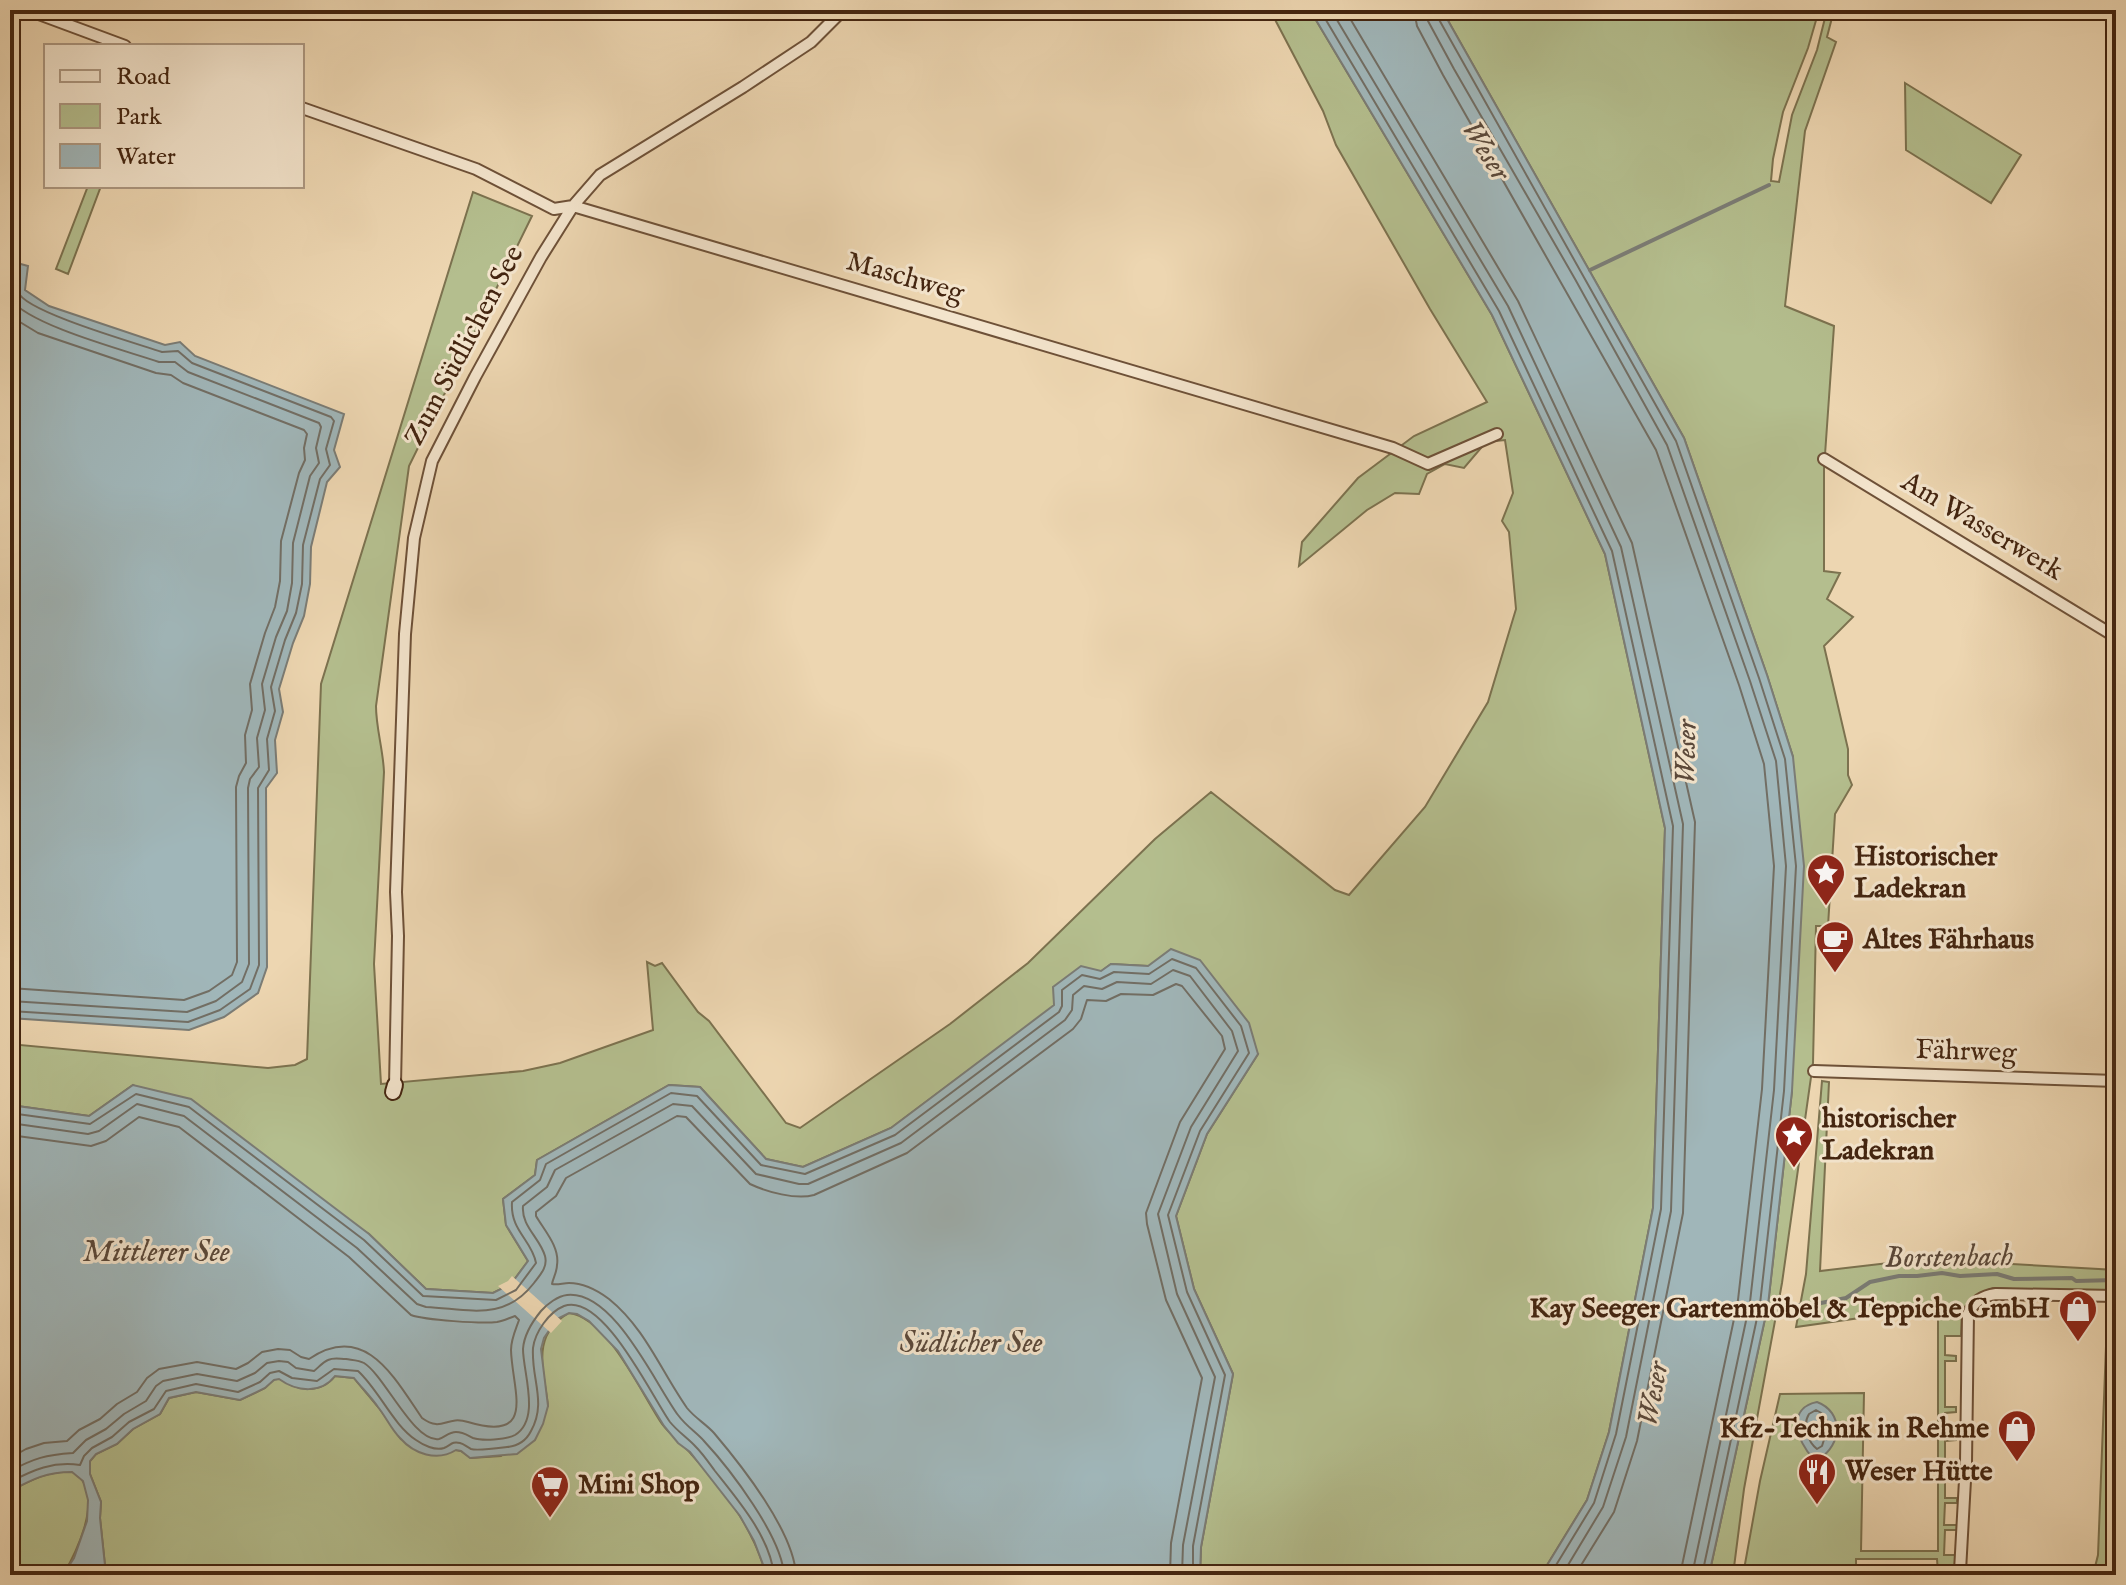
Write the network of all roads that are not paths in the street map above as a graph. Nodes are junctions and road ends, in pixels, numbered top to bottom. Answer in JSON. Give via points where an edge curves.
{"nodes":[{"id":1,"x":28,"y":10,"type":"edge"},
{"id":2,"x":843,"y":10,"type":"edge"},
{"id":3,"x":120,"y":44,"type":"edge"},
{"id":4,"x":304,"y":109,"type":"edge"},
{"id":5,"x":573,"y":206,"type":"junction"},
{"id":6,"x":1497,"y":434,"type":"dead end"},
{"id":7,"x":1824,"y":459,"type":"dead end"},
{"id":8,"x":2116,"y":637,"type":"edge"},
{"id":9,"x":1814,"y":1071,"type":"dead end"},
{"id":10,"x":2116,"y":1081,"type":"edge"},
{"id":11,"x":394,"y":1088,"type":"dead end"},
{"id":12,"x":2116,"y":1296,"type":"edge"},
{"id":13,"x":1958,"y":1575,"type":"edge"}],
"edges":[{"from":1,"to":3,"type":"street"},
{"from":2,"to":5,"type":"street","name":"Zum Südlichen See","via":[[811,42],[600,175]]},
{"from":4,"to":5,"type":"street","name":"Maschweg","via":[[476,169],[554,209]]},
{"from":5,"to":6,"type":"street","name":"Maschweg","via":[[1393,448],[1428,464]]},
{"from":5,"to":11,"type":"street","name":"Zum Südlichen See","via":[[432,461],[414,538],[405,634]]},
{"from":7,"to":8,"type":"street","name":"Am Wasserwerk"},
{"from":9,"to":10,"type":"street","name":"Fährweg"},
{"from":12,"to":13,"type":"street","via":[[1996,1294],[1972,1305]]}]}
